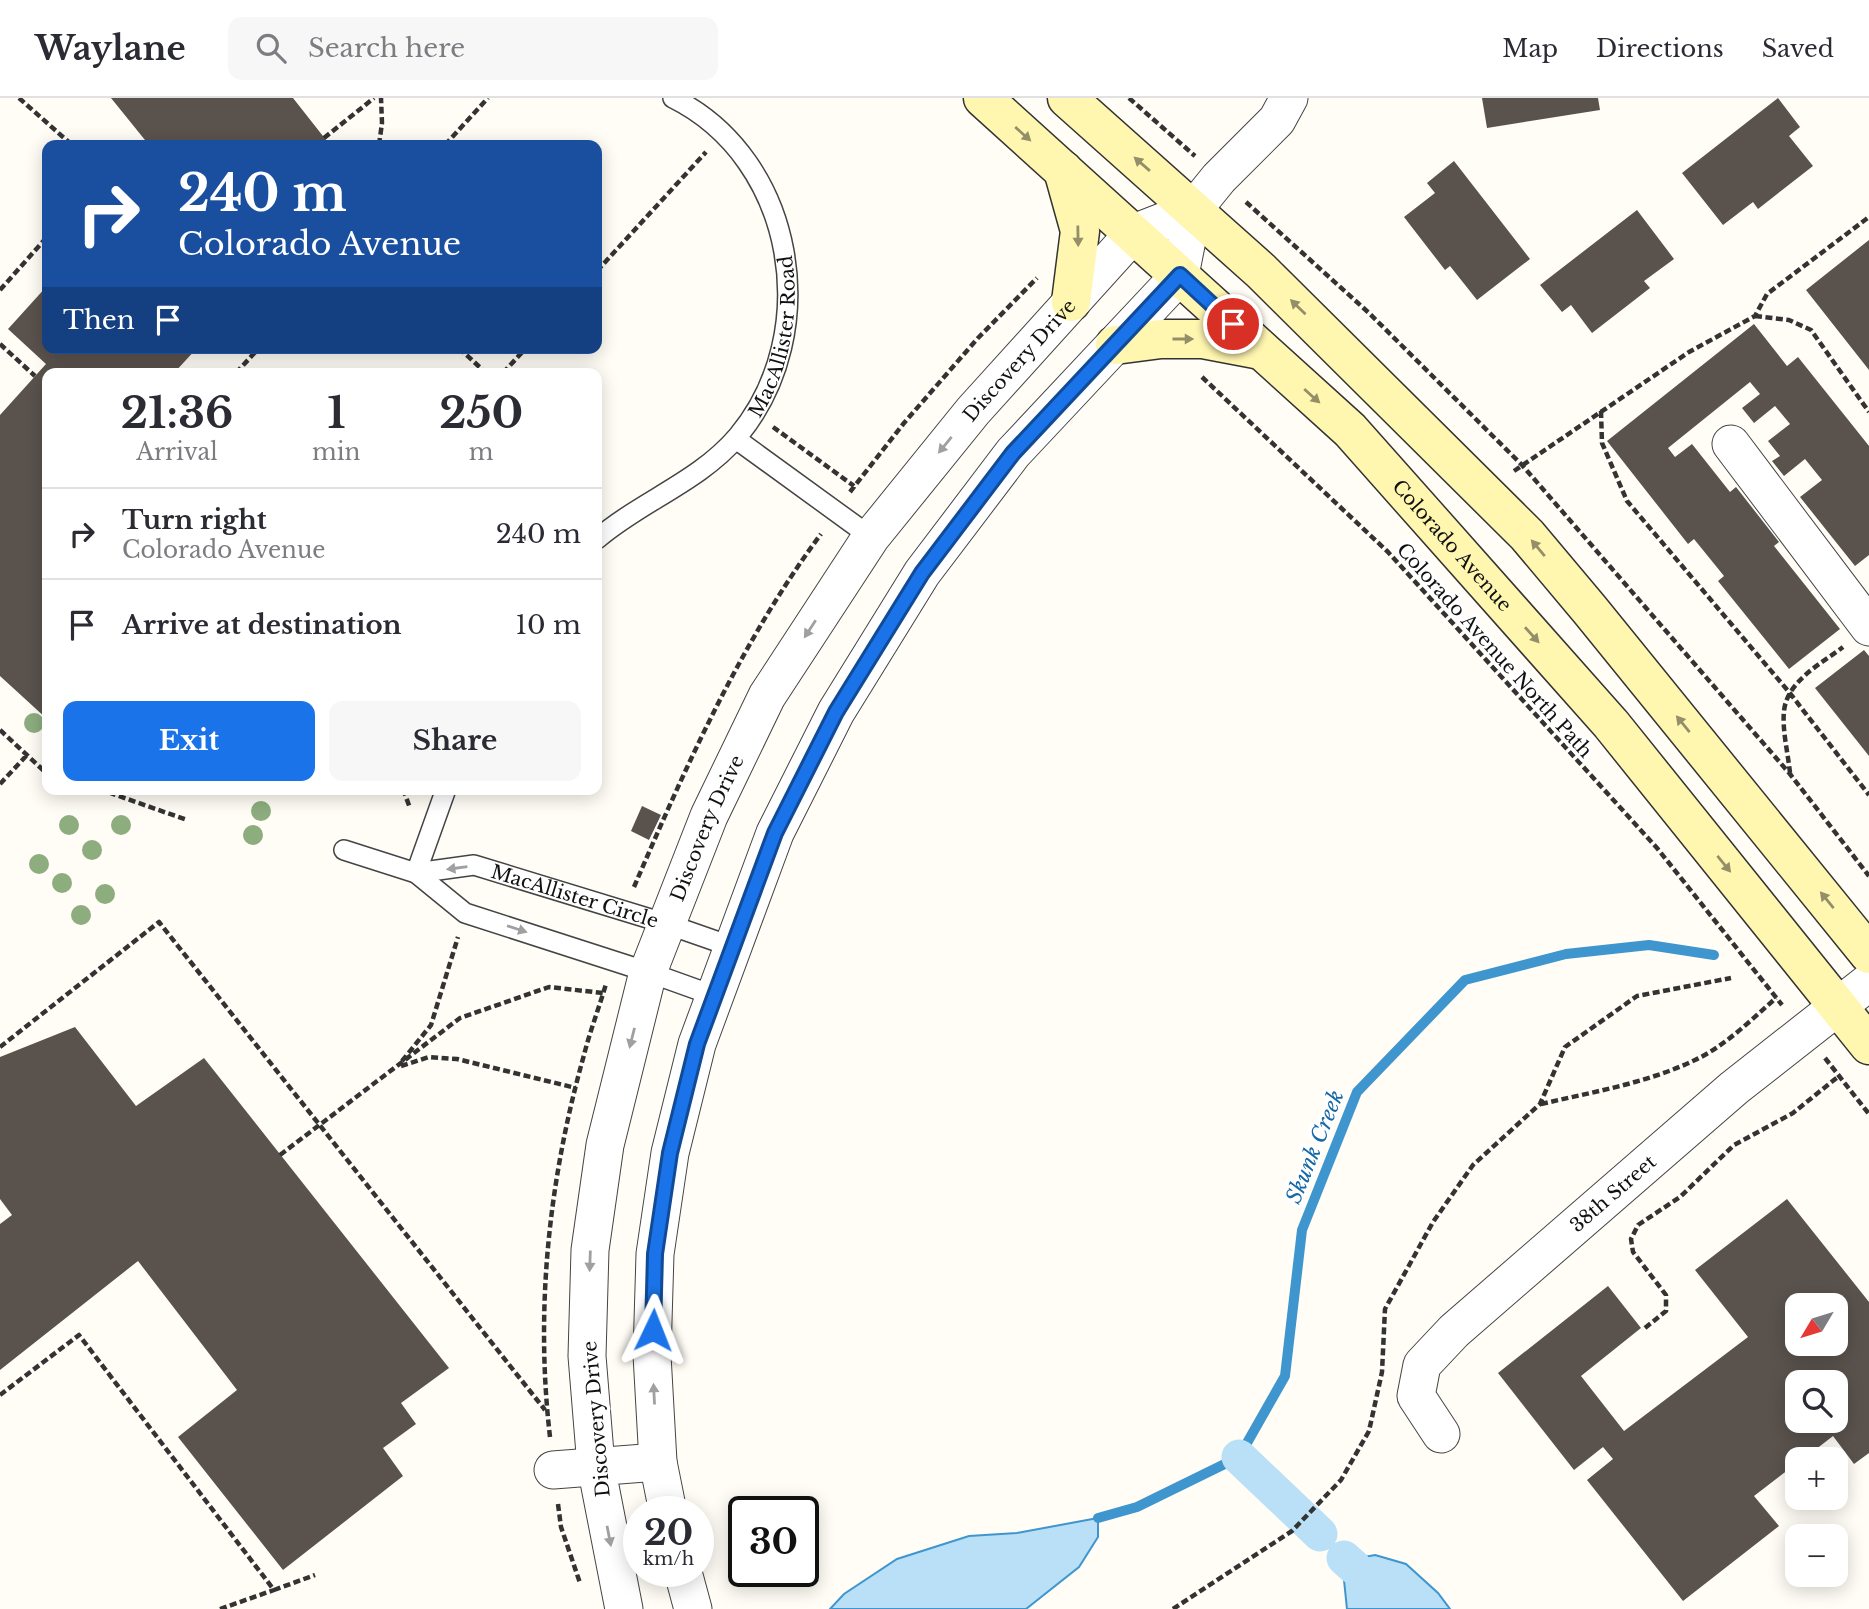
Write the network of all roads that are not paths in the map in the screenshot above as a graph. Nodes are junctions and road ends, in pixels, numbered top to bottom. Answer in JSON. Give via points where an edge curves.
{"nodes":[{"id":1,"x":673,"y":98,"type":"edge"},
{"id":2,"x":983,"y":98,"type":"edge"},
{"id":3,"x":1067,"y":98,"type":"edge"},
{"id":4,"x":1289,"y":98,"type":"edge"},
{"id":5,"x":1063,"y":170,"type":"junction"},
{"id":6,"x":1193,"y":209,"type":"junction"},
{"id":7,"x":1134,"y":233,"type":"junction"},
{"id":8,"x":1180,"y":275,"type":"junction"},
{"id":9,"x":1071,"y":302,"type":"junction"},
{"id":10,"x":1115,"y":345,"type":"junction"},
{"id":11,"x":1261,"y":350,"type":"junction"},
{"id":12,"x":736,"y":439,"type":"junction"},
{"id":13,"x":1731,"y":444,"type":"dead end"},
{"id":14,"x":602,"y":535,"type":"edge"},
{"id":15,"x":871,"y":537,"type":"junction"},
{"id":16,"x":1864,"y":610,"type":"edge"},
{"id":17,"x":444,"y":795,"type":"edge"},
{"id":18,"x":344,"y":850,"type":"dead end"},
{"id":19,"x":416,"y":873,"type":"junction"},
{"id":20,"x":667,"y":924,"type":"junction"},
{"id":21,"x":733,"y":947,"type":"junction"},
{"id":22,"x":1869,"y":954,"type":"edge"},
{"id":23,"x":649,"y":972,"type":"junction"},
{"id":24,"x":1869,"y":982,"type":"edge"},
{"id":25,"x":715,"y":996,"type":"junction"},
{"id":26,"x":1838,"y":1005,"type":"junction"},
{"id":27,"x":1869,"y":1045,"type":"edge"},
{"id":28,"x":1441,"y":1434,"type":"dead end"},
{"id":29,"x":658,"y":1462,"type":"junction"},
{"id":30,"x":596,"y":1466,"type":"junction"},
{"id":31,"x":554,"y":1470,"type":"road end"},
{"id":32,"x":665,"y":1496,"type":"edge"},
{"id":33,"x":623,"y":1605,"type":"edge"}],
"edges":[{"from":1,"to":12,"type":"lane","name":"MacAllister Road","via":[[726,137],[757,177],[778,222],[788,270],[788,319],[777,367],[756,413]]},
{"from":2,"to":5,"type":"main road","name":"Colorado Avenue","one_way":true},
{"from":6,"to":3,"type":"main road","one_way":true},
{"from":4,"to":6,"type":"street","via":[[1277,120]]},
{"from":5,"to":7,"type":"main road","name":"Colorado Avenue"},
{"from":5,"to":9,"type":"main road","one_way":true,"via":[[1080,231]]},
{"from":6,"to":7,"type":"street","name":"Discovery Drive"},
{"from":6,"to":8,"type":"street"},
{"from":22,"to":6,"type":"main road","one_way":true,"via":[[1527,535]]},
{"from":7,"to":8,"type":"main road","name":"Colorado Avenue"},
{"from":7,"to":9,"type":"street","name":"Discovery Drive"},
{"from":8,"to":10,"type":"street"},
{"from":8,"to":11,"type":"main road","name":"Colorado Avenue"},
{"from":9,"to":15,"type":"street","name":"Discovery Drive","one_way":true,"via":[[972,411]]},
{"from":10,"to":11,"type":"main road","one_way":true,"via":[[1203,339]]},
{"from":10,"to":21,"type":"street","via":[[1013,453],[922,573],[836,712],[775,833]]},
{"from":11,"to":26,"type":"main road","name":"Colorado Avenue","one_way":true,"via":[[1350,430],[1611,724]]},
{"from":12,"to":14,"type":"lane","name":"MacAllister Road","via":[[700,473]]},
{"from":12,"to":15,"type":"lane"},
{"from":13,"to":16,"type":"street"},
{"from":15,"to":20,"type":"street","name":"Discovery Drive","one_way":true,"via":[[767,696],[709,816]]},
{"from":17,"to":19,"type":"lane"},
{"from":18,"to":19,"type":"lane","name":"MacAllister Circle"},
{"from":20,"to":19,"type":"lane","name":"MacAllister Circle","one_way":true,"via":[[474,865]]},
{"from":19,"to":23,"type":"lane","name":"MacAllister Circle","one_way":true,"via":[[465,913]]},
{"from":20,"to":21,"type":"lane","name":"MacAllister Circle"},
{"from":20,"to":23,"type":"street","name":"Discovery Drive"},
{"from":21,"to":25,"type":"street"},
{"from":23,"to":25,"type":"lane","name":"MacAllister Circle"},
{"from":23,"to":30,"type":"street","name":"Discovery Drive","one_way":true,"via":[[605,1145],[590,1250],[587,1356]]},
{"from":24,"to":26,"type":"street","name":"38th Street"},
{"from":29,"to":25,"type":"street","one_way":true,"via":[[652,1355],[655,1254],[670,1153],[697,1044]]},
{"from":26,"to":27,"type":"main road","name":"Colorado Avenue"},
{"from":26,"to":28,"type":"street","name":"38th Street","via":[[1734,1088],[1454,1331],[1422,1365],[1416,1396]]},
{"from":29,"to":30,"type":"street"},
{"from":29,"to":32,"type":"street"},
{"from":30,"to":31,"type":"street"},
{"from":30,"to":33,"type":"street","name":"Discovery Drive","one_way":true}]}
